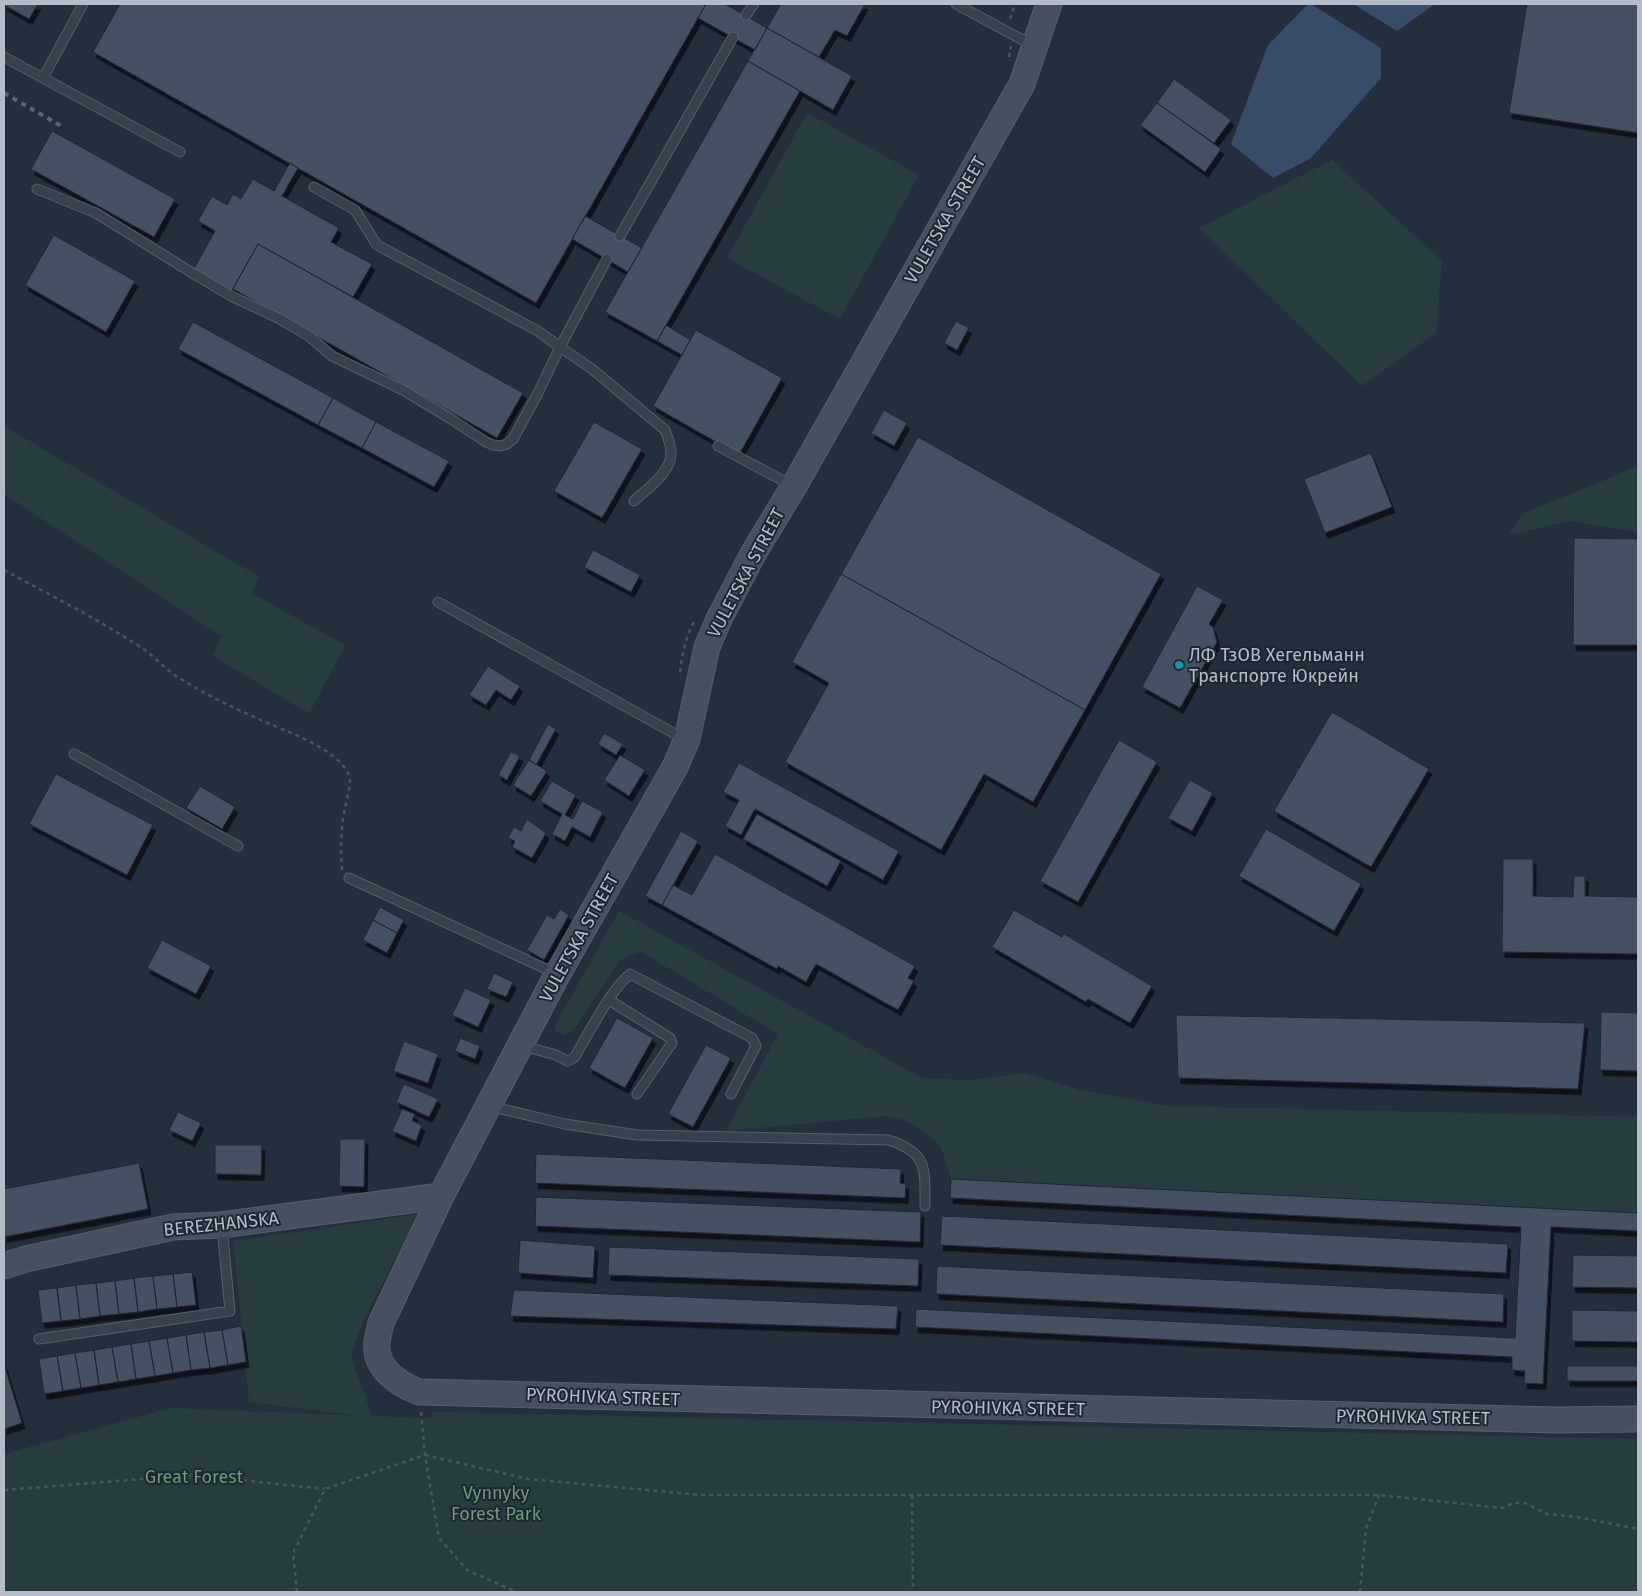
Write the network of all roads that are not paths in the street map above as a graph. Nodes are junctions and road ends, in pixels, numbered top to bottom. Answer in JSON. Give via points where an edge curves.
{"nodes":[{"id":1,"x":83,"y":4,"type":"edge"},
{"id":2,"x":754,"y":4,"type":"edge"},
{"id":3,"x":956,"y":4,"type":"edge"},
{"id":4,"x":1049,"y":4,"type":"edge"},
{"id":5,"x":746,"y":15,"type":"dead end"},
{"id":6,"x":733,"y":38,"type":"dead end"},
{"id":7,"x":1024,"y":40,"type":"junction"},
{"id":8,"x":4,"y":57,"type":"edge"},
{"id":9,"x":43,"y":78,"type":"junction"},
{"id":10,"x":180,"y":152,"type":"dead end"},
{"id":11,"x":314,"y":187,"type":"dead end"},
{"id":12,"x":37,"y":189,"type":"dead end"},
{"id":13,"x":620,"y":236,"type":"dead end"},
{"id":14,"x":607,"y":259,"type":"dead end"},
{"id":15,"x":560,"y":347,"type":"junction"},
{"id":16,"x":718,"y":446,"type":"dead end"},
{"id":17,"x":794,"y":486,"type":"junction"},
{"id":18,"x":634,"y":501,"type":"dead end"},
{"id":19,"x":438,"y":602,"type":"dead end"},
{"id":20,"x":687,"y":739,"type":"junction"},
{"id":21,"x":74,"y":754,"type":"dead end"},
{"id":22,"x":238,"y":846,"type":"dead end"},
{"id":23,"x":346,"y":876,"type":"road end"},
{"id":24,"x":557,"y":974,"type":"junction"},
{"id":25,"x":609,"y":1000,"type":"junction"},
{"id":26,"x":520,"y":1045,"type":"junction"},
{"id":27,"x":637,"y":1094,"type":"dead end"},
{"id":28,"x":730,"y":1094,"type":"dead end"},
{"id":29,"x":489,"y":1106,"type":"junction"},
{"id":30,"x":441,"y":1196,"type":"junction"},
{"id":31,"x":925,"y":1206,"type":"dead end"},
{"id":32,"x":221,"y":1224,"type":"junction"},
{"id":33,"x":4,"y":1266,"type":"edge"},
{"id":34,"x":39,"y":1339,"type":"dead end"},
{"id":35,"x":385,"y":1370,"type":"joint"},
{"id":36,"x":1638,"y":1418,"type":"edge"}],
"edges":[{"from":1,"to":9,"type":"lane"},
{"from":2,"to":5,"type":"lane"},
{"from":3,"to":7,"type":"lane"},
{"from":4,"to":7,"type":"street","name":"VULETSKA STREET"},
{"from":6,"to":13,"type":"lane"},
{"from":7,"to":17,"type":"street","name":"VULETSKA STREET","via":[[1022,84]]},
{"from":8,"to":9,"type":"lane"},
{"from":9,"to":10,"type":"lane"},
{"from":11,"to":15,"type":"lane","via":[[355,210],[377,245],[538,331]]},
{"from":12,"to":15,"type":"lane","via":[[96,213],[233,297],[310,336],[332,356],[403,390],[493,445],[507,444],[513,439]]},
{"from":14,"to":15,"type":"lane"},
{"from":15,"to":18,"type":"lane","via":[[592,369],[665,430],[672,453],[670,463]]},
{"from":16,"to":17,"type":"lane"},
{"from":17,"to":20,"type":"street","name":"VULETSKA STREET","via":[[718,619],[707,648]]},
{"from":19,"to":20,"type":"lane"},
{"from":20,"to":24,"type":"street","name":"VULETSKA STREET","via":[[657,800]]},
{"from":21,"to":22,"type":"lane"},
{"from":23,"to":24,"type":"lane"},
{"from":24,"to":26,"type":"street","name":"VULETSKA STREET"},
{"from":25,"to":26,"type":"lane","via":[[574,1058],[567,1061]]},
{"from":25,"to":27,"type":"lane","via":[[670,1038],[672,1043]]},
{"from":25,"to":28,"type":"lane","via":[[630,974],[752,1038],[756,1046]]},
{"from":26,"to":29,"type":"street","name":"VULETSKA STREET"},
{"from":29,"to":30,"type":"street","name":"VULETSKA STREET"},
{"from":29,"to":31,"type":"lane","via":[[565,1124],[637,1135],[888,1140],[900,1143],[918,1155],[925,1177]]},
{"from":30,"to":32,"type":"street","name":"BEREZHANSKA"},
{"from":30,"to":35,"type":"street","name":"VULETSKA STREET","via":[[382,1323],[376,1344]]},
{"from":32,"to":33,"type":"street","name":"BEREZHANSKA","via":[[173,1227]]},
{"from":32,"to":34,"type":"lane","via":[[230,1311]]},
{"from":35,"to":36,"type":"street","name":"PYROHIVKA STREET","via":[[406,1387],[420,1392],[1558,1420]]}]}
